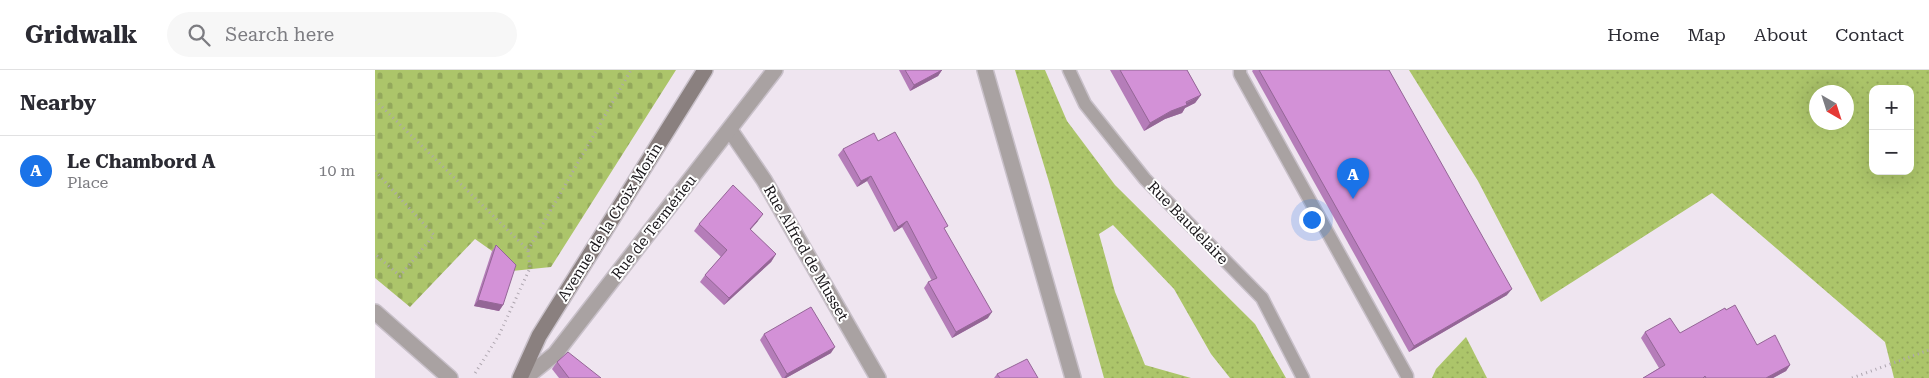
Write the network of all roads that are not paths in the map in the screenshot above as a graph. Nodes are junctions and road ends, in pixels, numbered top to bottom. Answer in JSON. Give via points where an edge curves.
{"nodes":[{"id":1,"x":705,"y":70,"type":"edge"},
{"id":2,"x":775,"y":70,"type":"edge"},
{"id":3,"x":985,"y":70,"type":"edge"},
{"id":4,"x":1069,"y":70,"type":"edge"},
{"id":5,"x":1240,"y":70,"type":"edge"},
{"id":6,"x":730,"y":130,"type":"junction"},
{"id":7,"x":375,"y":312,"type":"edge"},
{"id":8,"x":450,"y":378,"type":"edge"},
{"id":9,"x":520,"y":378,"type":"edge"},
{"id":10,"x":525,"y":378,"type":"edge"},
{"id":11,"x":878,"y":378,"type":"edge"},
{"id":12,"x":1073,"y":378,"type":"edge"},
{"id":13,"x":1303,"y":378,"type":"edge"},
{"id":14,"x":1407,"y":378,"type":"edge"}],
"edges":[{"from":1,"to":9,"type":"main road","name":"Avenue de la Croix Morin","via":[[539,336]]},
{"from":2,"to":6,"type":"street","name":"Rue de Termérieu"},
{"from":3,"to":12,"type":"street"},
{"from":4,"to":13,"type":"lane","name":"Rue Baudelaire","via":[[1085,104],[1145,179],[1262,298]]},
{"from":5,"to":14,"type":"lane"},
{"from":6,"to":10,"type":"street","name":"Rue de Termérieu","via":[[555,354]]},
{"from":6,"to":11,"type":"street","name":"Rue Alfred de Musset","via":[[764,180]]},
{"from":7,"to":8,"type":"street"}]}
